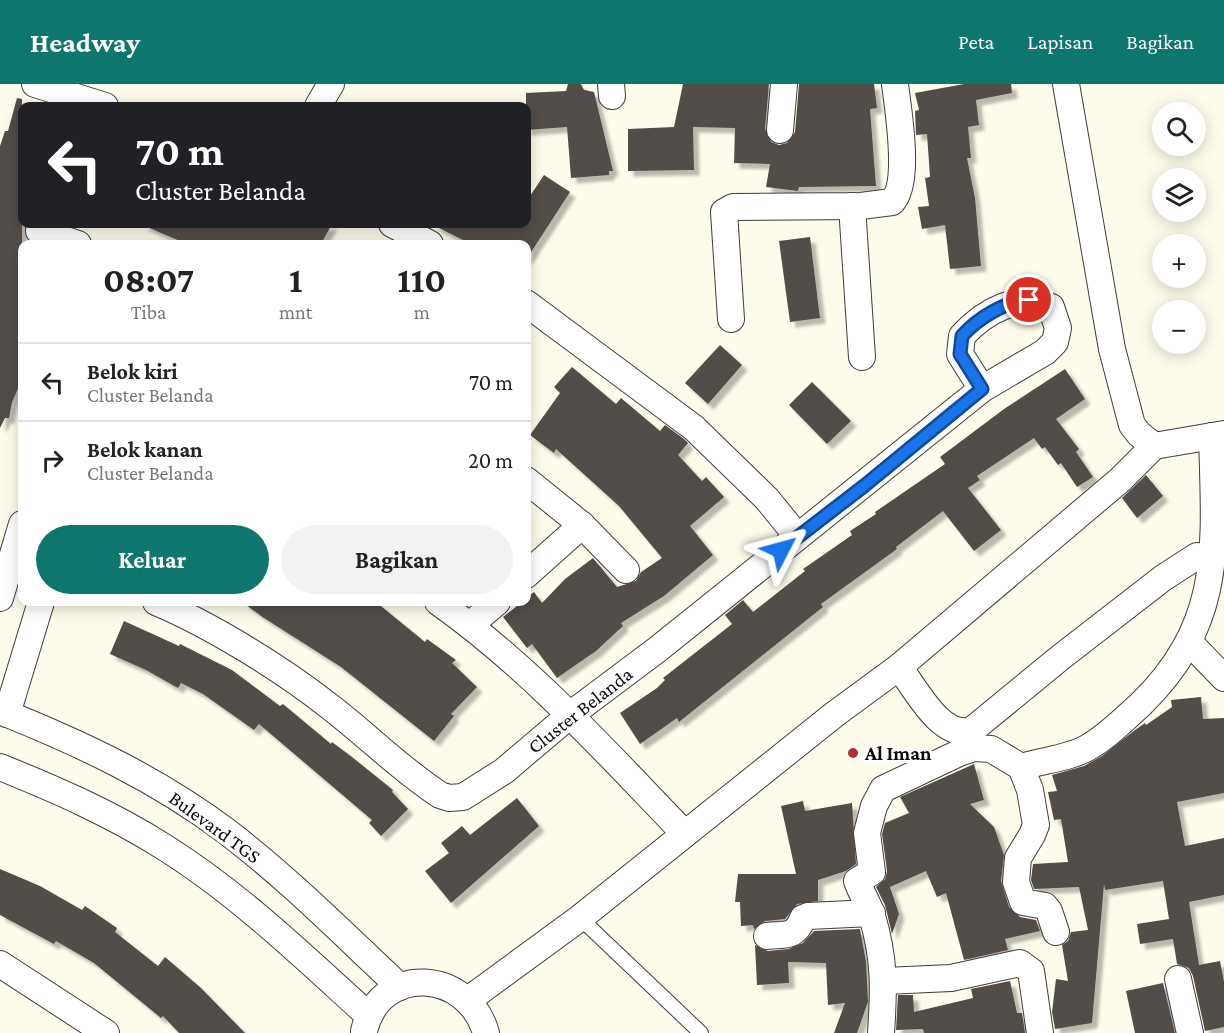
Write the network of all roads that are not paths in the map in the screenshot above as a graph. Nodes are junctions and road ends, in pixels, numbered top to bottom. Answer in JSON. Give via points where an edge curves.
{"nodes":[{"id":1,"x":34,"y":84,"type":"edge"},
{"id":2,"x":331,"y":84,"type":"edge"},
{"id":3,"x":784,"y":84,"type":"edge"},
{"id":4,"x":895,"y":84,"type":"edge"},
{"id":5,"x":1066,"y":84,"type":"edge"},
{"id":6,"x":92,"y":102,"type":"edge"},
{"id":7,"x":320,"y":102,"type":"edge"},
{"id":8,"x":780,"y":130,"type":"dead end"},
{"id":9,"x":852,"y":206,"type":"junction"},
{"id":10,"x":39,"y":231,"type":"dead end"},
{"id":11,"x":399,"y":233,"type":"edge"},
{"id":12,"x":66,"y":240,"type":"edge"},
{"id":13,"x":419,"y":240,"type":"edge"},
{"id":14,"x":531,"y":306,"type":"edge"},
{"id":15,"x":731,"y":319,"type":"dead end"},
{"id":16,"x":862,"y":357,"type":"dead end"},
{"id":17,"x":982,"y":389,"type":"dead end"},
{"id":18,"x":1218,"y":435,"type":"edge"},
{"id":19,"x":1154,"y":446,"type":"junction"},
{"id":20,"x":531,"y":484,"type":"edge"},
{"id":21,"x":582,"y":525,"type":"junction"},
{"id":22,"x":16,"y":536,"type":"edge"},
{"id":23,"x":798,"y":536,"type":"junction"},
{"id":24,"x":1197,"y":556,"type":"dead end"},
{"id":25,"x":626,"y":570,"type":"dead end"},
{"id":26,"x":531,"y":571,"type":"edge"},
{"id":27,"x":0,"y":598,"type":"edge"},
{"id":28,"x":40,"y":606,"type":"edge"},
{"id":29,"x":444,"y":606,"type":"edge"},
{"id":30,"x":492,"y":606,"type":"edge"},
{"id":31,"x":187,"y":608,"type":"edge"},
{"id":32,"x":470,"y":625,"type":"junction"},
{"id":33,"x":1191,"y":644,"type":"junction"},
{"id":34,"x":899,"y":668,"type":"junction"},
{"id":35,"x":1224,"y":678,"type":"edge"},
{"id":36,"x":4,"y":713,"type":"edge"},
{"id":37,"x":570,"y":715,"type":"junction"},
{"id":38,"x":0,"y":767,"type":"edge"},
{"id":39,"x":1021,"y":767,"type":"junction"},
{"id":40,"x":686,"y":834,"type":"junction"},
{"id":41,"x":872,"y":913,"type":"junction"},
{"id":42,"x":580,"y":918,"type":"junction"},
{"id":43,"x":1056,"y":932,"type":"dead end"},
{"id":44,"x":767,"y":936,"type":"dead end"},
{"id":45,"x":0,"y":964,"type":"edge"},
{"id":46,"x":1179,"y":979,"type":"dead end"},
{"id":47,"x":885,"y":981,"type":"junction"},
{"id":48,"x":400,"y":987,"type":"junction"},
{"id":49,"x":468,"y":1000,"type":"junction"},
{"id":50,"x":366,"y":1025,"type":"edge"},
{"id":51,"x":98,"y":1030,"type":"edge"},
{"id":52,"x":486,"y":1033,"type":"edge"},
{"id":53,"x":701,"y":1033,"type":"edge"},
{"id":54,"x":881,"y":1033,"type":"edge"},
{"id":55,"x":1040,"y":1033,"type":"edge"},
{"id":56,"x":1190,"y":1033,"type":"edge"}],
"edges":[{"from":1,"to":6,"type":"street"},
{"from":2,"to":7,"type":"street"},
{"from":3,"to":8,"type":"street"},
{"from":4,"to":9,"type":"street","via":[[901,159],[898,193],[886,205]]},
{"from":5,"to":19,"type":"street","via":[[1112,349],[1132,425]]},
{"from":9,"to":15,"type":"street","via":[[727,208],[724,212]]},
{"from":9,"to":16,"type":"street"},
{"from":10,"to":12,"type":"street"},
{"from":11,"to":13,"type":"street"},
{"from":14,"to":23,"type":"street","via":[[694,428]]},
{"from":17,"to":23,"type":"street","name":"Cluster Belanda"},
{"from":18,"to":19,"type":"street"},
{"from":18,"to":33,"type":"street","via":[[1211,580],[1208,602]]},
{"from":19,"to":34,"type":"street","via":[[1120,480]]},
{"from":20,"to":21,"type":"street"},
{"from":21,"to":25,"type":"street"},
{"from":21,"to":26,"type":"street"},
{"from":22,"to":27,"type":"street"},
{"from":23,"to":37,"type":"street","name":"Cluster Belanda"},
{"from":24,"to":34,"type":"street","via":[[1163,578],[972,730],[960,733],[944,726]]},
{"from":28,"to":36,"type":"street"},
{"from":29,"to":32,"type":"street"},
{"from":30,"to":32,"type":"street"},
{"from":31,"to":37,"type":"street","name":"Cluster Belanda","via":[[313,694],[429,788],[448,798],[463,797],[480,789]]},
{"from":32,"to":37,"type":"street"},
{"from":33,"to":35,"type":"street"},
{"from":33,"to":39,"type":"street","via":[[1164,681],[1103,737],[1069,756]]},
{"from":34,"to":40,"type":"street","via":[[835,714]]},
{"from":36,"to":48,"type":"street","name":"Bulevard TGS","via":[[123,765],[225,831]]},
{"from":37,"to":40,"type":"street"},
{"from":38,"to":50,"type":"street","via":[[86,803],[166,848],[270,927]]},
{"from":39,"to":41,"type":"street","via":[[991,749],[974,748],[883,789],[867,833],[872,872],[857,881]]},
{"from":39,"to":43,"type":"street","via":[[1036,825],[1018,858],[1018,893],[1023,902],[1040,903],[1049,911]]},
{"from":40,"to":42,"type":"street"},
{"from":41,"to":44,"type":"street","via":[[808,916],[792,934]]},
{"from":41,"to":47,"type":"street"},
{"from":42,"to":49,"type":"street"},
{"from":42,"to":53,"type":"lane"},
{"from":45,"to":51,"type":"street"},
{"from":46,"to":56,"type":"street"},
{"from":47,"to":54,"type":"street"},
{"from":47,"to":55,"type":"street","via":[[951,978],[1020,963],[1031,971]]},
{"from":48,"to":49,"type":"street","via":[[436,983]]},
{"from":48,"to":50,"type":"street","via":[[377,1004]]},
{"from":49,"to":52,"type":"street"}]}
